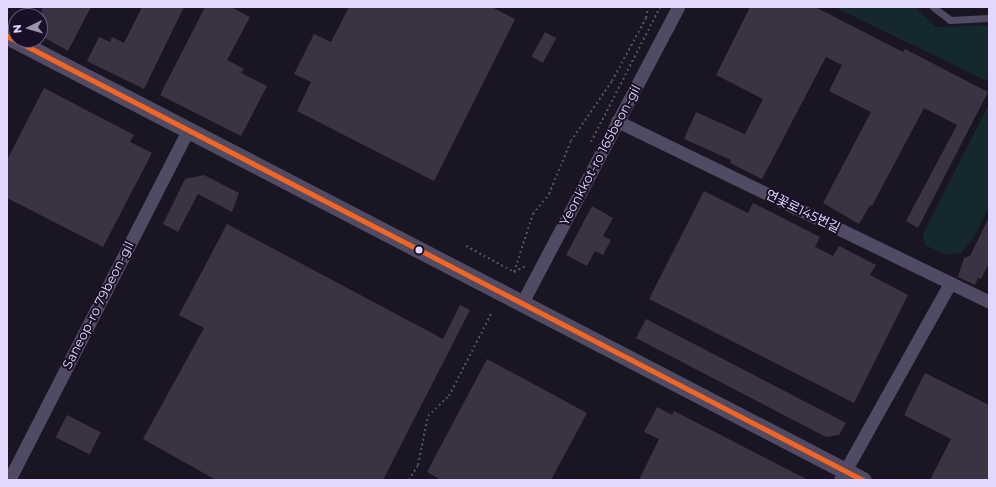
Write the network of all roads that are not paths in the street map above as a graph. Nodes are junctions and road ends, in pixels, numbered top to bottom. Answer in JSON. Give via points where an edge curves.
{"nodes":[{"id":1,"x":678,"y":7,"type":"edge"},
{"id":2,"x":933,"y":7,"type":"edge"},
{"id":3,"x":989,"y":18,"type":"edge"},
{"id":4,"x":7,"y":36,"type":"edge"},
{"id":5,"x":618,"y":121,"type":"junction"},
{"id":6,"x":188,"y":130,"type":"junction"},
{"id":7,"x":950,"y":282,"type":"junction"},
{"id":8,"x":989,"y":302,"type":"edge"},
{"id":9,"x":522,"y":303,"type":"junction"},
{"id":10,"x":842,"y":475,"type":"edge"},
{"id":11,"x":9,"y":480,"type":"edge"},
{"id":12,"x":863,"y":480,"type":"edge"}],
"edges":[{"from":1,"to":5,"type":"street","name":"Yeonkkot-ro 165beon-gil"},
{"from":2,"to":3,"type":"lane","via":[[950,20]]},
{"from":4,"to":6,"type":"street"},
{"from":5,"to":7,"type":"street","name":"연꽃로145번길"},
{"from":5,"to":9,"type":"street","name":"Yeonkkot-ro 165beon-gil"},
{"from":6,"to":9,"type":"street"},
{"from":6,"to":11,"type":"street","name":"Saneop-ro 79beon-gil"},
{"from":7,"to":8,"type":"street","name":"연꽃로145번길"},
{"from":7,"to":10,"type":"street"},
{"from":9,"to":10,"type":"street"},
{"from":10,"to":12,"type":"street"}]}
